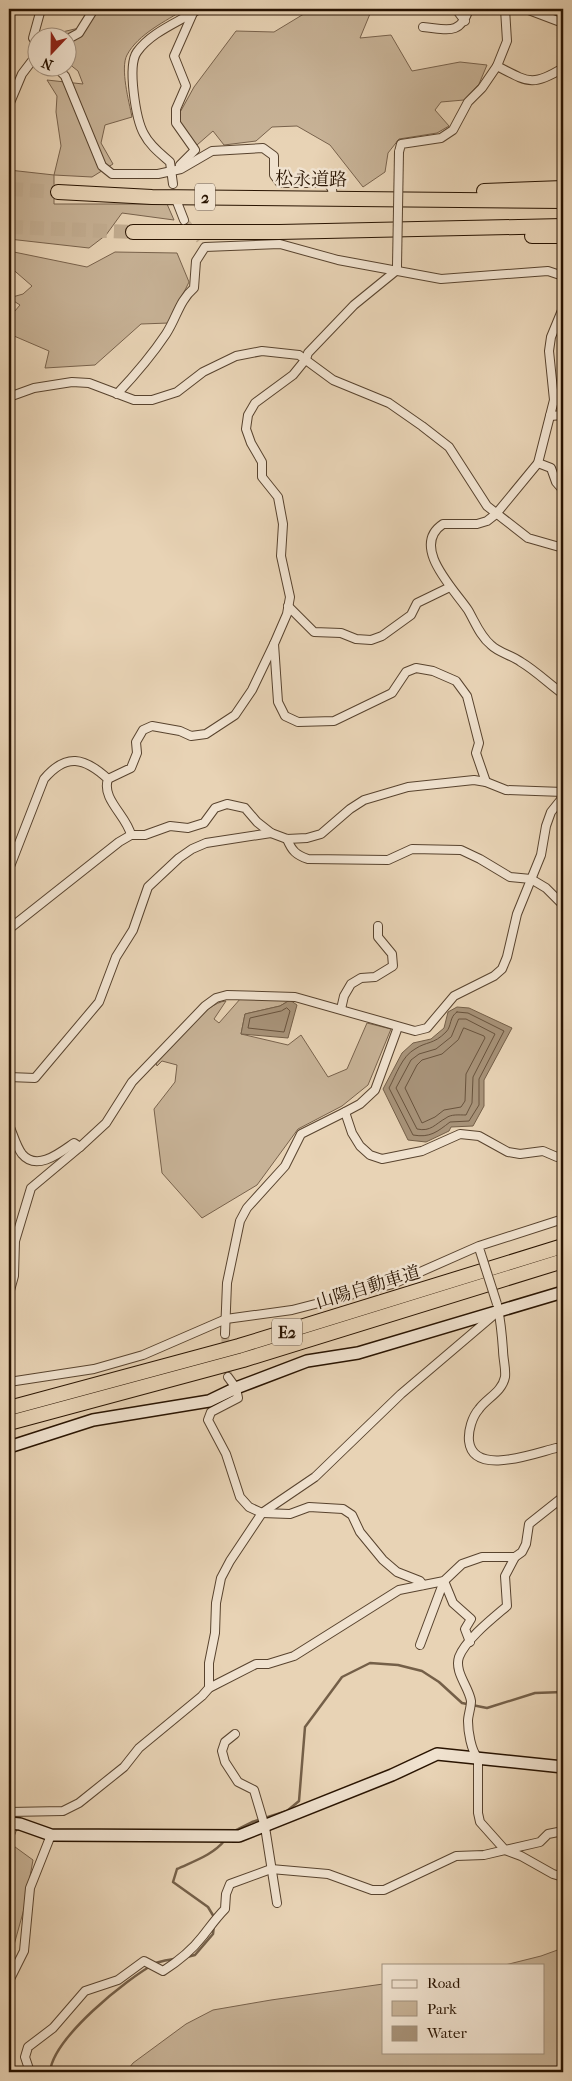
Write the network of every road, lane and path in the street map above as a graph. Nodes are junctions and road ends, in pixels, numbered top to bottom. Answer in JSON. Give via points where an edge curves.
{"nodes":[{"id":1,"x":41,"y":9,"type":"edge"},
{"id":2,"x":94,"y":9,"type":"edge"},
{"id":3,"x":456,"y":9,"type":"edge"},
{"id":4,"x":469,"y":9,"type":"edge"},
{"id":5,"x":505,"y":9,"type":"edge"},
{"id":6,"x":526,"y":9,"type":"edge"},
{"id":7,"x":196,"y":11,"type":"edge"},
{"id":8,"x":465,"y":21,"type":"junction"},
{"id":9,"x":563,"y":23,"type":"edge"},
{"id":10,"x":424,"y":27,"type":"dead end"},
{"id":11,"x":36,"y":28,"type":"edge"},
{"id":12,"x":78,"y":33,"type":"edge"},
{"id":13,"x":28,"y":66,"type":"edge"},
{"id":14,"x":497,"y":66,"type":"junction"},
{"id":15,"x":563,"y":68,"type":"edge"},
{"id":16,"x":66,"y":78,"type":"edge"},
{"id":17,"x":9,"y":105,"type":"edge"},
{"id":18,"x":173,"y":170,"type":"junction"},
{"id":19,"x":173,"y":184,"type":"dead end"},
{"id":20,"x":563,"y":188,"type":"edge"},
{"id":21,"x":58,"y":192,"type":"tunnel mouth"},
{"id":22,"x":332,"y":198,"type":"junction"},
{"id":23,"x":351,"y":198,"type":"junction"},
{"id":24,"x":177,"y":202,"type":"dead end"},
{"id":25,"x":563,"y":202,"type":"edge"},
{"id":26,"x":184,"y":220,"type":"tunnel mouth"},
{"id":27,"x":563,"y":226,"type":"edge"},
{"id":28,"x":425,"y":228,"type":"junction"},
{"id":29,"x":133,"y":232,"type":"tunnel mouth"},
{"id":30,"x":563,"y":236,"type":"edge"},
{"id":31,"x":280,"y":238,"type":"junction"},
{"id":32,"x":200,"y":240,"type":"tunnel mouth"},
{"id":33,"x":205,"y":247,"type":"junction"},
{"id":34,"x":397,"y":268,"type":"junction"},
{"id":35,"x":563,"y":276,"type":"edge"},
{"id":36,"x":563,"y":308,"type":"edge"},
{"id":37,"x":306,"y":359,"type":"junction"},
{"id":38,"x":118,"y":394,"type":"junction"},
{"id":39,"x":9,"y":397,"type":"edge"},
{"id":40,"x":563,"y":415,"type":"edge"},
{"id":41,"x":550,"y":416,"type":"junction"},
{"id":42,"x":538,"y":463,"type":"junction"},
{"id":43,"x":563,"y":490,"type":"edge"},
{"id":44,"x":496,"y":514,"type":"junction"},
{"id":45,"x":563,"y":548,"type":"edge"},
{"id":46,"x":450,"y":588,"type":"junction"},
{"id":47,"x":288,"y":606,"type":"junction"},
{"id":48,"x":274,"y":644,"type":"junction"},
{"id":49,"x":563,"y":694,"type":"edge"},
{"id":50,"x":108,"y":779,"type":"junction"},
{"id":51,"x":486,"y":782,"type":"junction"},
{"id":52,"x":563,"y":792,"type":"edge"},
{"id":53,"x":563,"y":797,"type":"edge"},
{"id":54,"x":271,"y":833,"type":"junction"},
{"id":55,"x":131,"y":835,"type":"junction"},
{"id":56,"x":287,"y":839,"type":"junction"},
{"id":57,"x":9,"y":869,"type":"edge"},
{"id":58,"x":531,"y":879,"type":"junction"},
{"id":59,"x":563,"y":905,"type":"edge"},
{"id":60,"x":378,"y":926,"type":"dead end"},
{"id":61,"x":9,"y":929,"type":"edge"},
{"id":62,"x":341,"y":1009,"type":"junction"},
{"id":63,"x":398,"y":1027,"type":"junction"},
{"id":64,"x":9,"y":1077,"type":"edge"},
{"id":65,"x":345,"y":1112,"type":"junction"},
{"id":66,"x":9,"y":1125,"type":"edge"},
{"id":67,"x":80,"y":1147,"type":"junction"},
{"id":68,"x":563,"y":1156,"type":"edge"},
{"id":69,"x":563,"y":1219,"type":"edge"},
{"id":70,"x":563,"y":1246,"type":"edge"},
{"id":71,"x":480,"y":1248,"type":"junction"},
{"id":72,"x":563,"y":1261,"type":"edge"},
{"id":73,"x":563,"y":1292,"type":"edge"},
{"id":74,"x":9,"y":1294,"type":"edge"},
{"id":75,"x":498,"y":1308,"type":"junction"},
{"id":76,"x":226,"y":1319,"type":"junction"},
{"id":77,"x":225,"y":1334,"type":"tunnel mouth"},
{"id":78,"x":228,"y":1377,"type":"tunnel mouth"},
{"id":79,"x":9,"y":1382,"type":"edge"},
{"id":80,"x":236,"y":1388,"type":"junction"},
{"id":81,"x":9,"y":1408,"type":"edge"},
{"id":82,"x":9,"y":1423,"type":"edge"},
{"id":83,"x":9,"y":1446,"type":"edge"},
{"id":84,"x":563,"y":1448,"type":"edge"},
{"id":85,"x":563,"y":1497,"type":"edge"},
{"id":86,"x":262,"y":1513,"type":"junction"},
{"id":87,"x":514,"y":1557,"type":"junction"},
{"id":88,"x":444,"y":1580,"type":"junction"},
{"id":89,"x":423,"y":1585,"type":"junction"},
{"id":90,"x":470,"y":1642,"type":"junction"},
{"id":91,"x":420,"y":1645,"type":"dead end"},
{"id":92,"x":208,"y":1688,"type":"junction"},
{"id":93,"x":235,"y":1734,"type":"dead end"},
{"id":94,"x":478,"y":1758,"type":"junction"},
{"id":95,"x":563,"y":1767,"type":"edge"},
{"id":96,"x":9,"y":1812,"type":"edge"},
{"id":97,"x":9,"y":1823,"type":"edge"},
{"id":98,"x":265,"y":1827,"type":"junction"},
{"id":99,"x":563,"y":1830,"type":"edge"},
{"id":100,"x":51,"y":1836,"type":"junction"},
{"id":101,"x":505,"y":1850,"type":"junction"},
{"id":102,"x":271,"y":1869,"type":"junction"},
{"id":103,"x":563,"y":1877,"type":"edge"},
{"id":104,"x":276,"y":1903,"type":"dead end"},
{"id":105,"x":9,"y":1980,"type":"edge"},
{"id":106,"x":30,"y":2072,"type":"edge"}],
"edges":[{"from":1,"to":11,"type":"street"},
{"from":2,"to":12,"type":"street"},
{"from":3,"to":8,"type":"street"},
{"from":4,"to":8,"type":"street"},
{"from":5,"to":14,"type":"street","via":[[507,41]]},
{"from":6,"to":9,"type":"street"},
{"from":7,"to":18,"type":"street","via":[[174,56],[186,86],[176,109],[176,124],[195,150]]},
{"from":7,"to":18,"type":"street","via":[[152,38],[136,53],[132,70],[138,122],[145,137],[170,162]]},
{"from":8,"to":10,"type":"street","via":[[453,30]]},
{"from":13,"to":17,"type":"street"},
{"from":14,"to":15,"type":"street","via":[[532,82],[544,80]]},
{"from":14,"to":34,"type":"street","bridge":true,"via":[[468,102],[453,130],[441,138],[401,144]]},
{"from":16,"to":18,"type":"street","via":[[102,166],[112,174],[158,174]]},
{"from":18,"to":19,"type":"street"},
{"from":18,"to":22,"type":"street","via":[[181,169],[212,151],[263,148],[274,156],[274,175],[280,183],[328,183]]},
{"from":20,"to":23,"type":"highway"},
{"from":21,"to":22,"type":"highway","name":"松永道路","number":"2","via":[[152,197]]},
{"from":22,"to":23,"type":"highway","name":"松永道路","number":"2"},
{"from":23,"to":25,"type":"highway","name":"松永道路","number":"2"},
{"from":24,"to":26,"type":"street"},
{"from":27,"to":28,"type":"highway","number":"2"},
{"from":28,"to":30,"type":"highway","via":[[459,235]]},
{"from":28,"to":31,"type":"highway","number":"2"},
{"from":29,"to":31,"type":"highway","number":"2"},
{"from":31,"to":33,"type":"street"},
{"from":31,"to":34,"type":"street","via":[[338,260]]},
{"from":32,"to":33,"type":"street"},
{"from":33,"to":38,"type":"street","via":[[196,261],[194,288],[184,297],[167,332]]},
{"from":34,"to":35,"type":"street","via":[[441,279],[548,271]]},
{"from":34,"to":37,"type":"street","via":[[354,306],[308,353]]},
{"from":36,"to":41,"type":"street","via":[[549,351],[554,400]]},
{"from":37,"to":38,"type":"street","via":[[287,352],[262,351],[236,356],[203,372],[177,392],[152,400],[134,400]]},
{"from":37,"to":44,"type":"street","via":[[333,380],[389,403],[449,447],[487,506]]},
{"from":37,"to":47,"type":"street","via":[[293,375],[255,403],[248,414],[246,429],[250,443],[262,462],[262,477],[278,497],[283,524],[281,556],[290,597]]},
{"from":38,"to":39,"type":"street","via":[[88,383],[72,382],[34,388]]},
{"from":40,"to":41,"type":"street"},
{"from":41,"to":42,"type":"street"},
{"from":42,"to":43,"type":"street","via":[[551,468]]},
{"from":42,"to":44,"type":"street"},
{"from":44,"to":45,"type":"street","via":[[528,538]]},
{"from":44,"to":46,"type":"street","via":[[477,524],[443,524],[432,534],[431,554]]},
{"from":46,"to":47,"type":"street","via":[[417,603],[411,615],[371,640],[342,632],[314,632]]},
{"from":46,"to":49,"type":"street","via":[[491,646],[519,660]]},
{"from":47,"to":48,"type":"street"},
{"from":48,"to":50,"type":"street","via":[[252,690],[234,715],[206,734],[191,736],[152,726],[143,730],[136,742],[137,753],[130,768]]},
{"from":48,"to":51,"type":"street","via":[[278,702],[285,716],[298,722],[334,720],[392,693],[406,672],[416,668],[434,671],[456,681],[467,696],[478,743],[476,753]]},
{"from":50,"to":55,"type":"street","via":[[107,794],[129,825]]},
{"from":50,"to":57,"type":"street","via":[[96,768],[80,761],[65,762],[54,768],[44,780]]},
{"from":51,"to":52,"type":"street","via":[[506,790]]},
{"from":51,"to":56,"type":"street","via":[[474,780],[408,787],[364,800],[321,834]]},
{"from":53,"to":58,"type":"street","via":[[550,812],[541,855]]},
{"from":54,"to":55,"type":"street","via":[[246,808],[227,804],[214,808],[204,823],[188,828],[170,826],[145,835]]},
{"from":54,"to":56,"type":"street"},
{"from":54,"to":64,"type":"street","via":[[206,843],[179,858],[154,881],[144,895],[133,930],[116,957],[99,1002],[35,1078]]},
{"from":55,"to":61,"type":"street"},
{"from":56,"to":58,"type":"street","via":[[298,856],[308,859],[388,860],[412,849],[461,850],[510,876]]},
{"from":58,"to":59,"type":"street"},
{"from":58,"to":63,"type":"street","via":[[517,914],[502,969],[454,996],[427,1028],[415,1031]]},
{"from":60,"to":62,"type":"street","via":[[378,938],[392,954],[393,966],[375,977],[361,978],[351,984]]},
{"from":62,"to":63,"type":"street"},
{"from":62,"to":67,"type":"street","via":[[295,997],[228,994],[216,998],[132,1082],[106,1123]]},
{"from":63,"to":65,"type":"street","via":[[375,1090]]},
{"from":65,"to":68,"type":"street","via":[[360,1146],[370,1155],[382,1159],[422,1151],[460,1134],[479,1136],[508,1152],[543,1151]]},
{"from":65,"to":76,"type":"street","via":[[301,1134],[285,1166],[247,1208],[240,1221],[227,1283]]},
{"from":66,"to":67,"type":"street","via":[[23,1154],[30,1159],[50,1159],[74,1143]]},
{"from":67,"to":74,"type":"street","via":[[31,1188],[15,1241],[14,1276]]},
{"from":69,"to":71,"type":"street"},
{"from":70,"to":81,"type":"highway","name":"山陽自動車道","number":"E2","via":[[240,1346]]},
{"from":71,"to":75,"type":"street","bridge":true},
{"from":71,"to":76,"type":"street","via":[[384,1286],[292,1310]]},
{"from":72,"to":82,"type":"highway","name":"山陽自動車道","number":"E2","via":[[234,1362]]},
{"from":73,"to":75,"type":"street"},
{"from":75,"to":80,"type":"street","via":[[358,1353],[307,1361]]},
{"from":75,"to":84,"type":"street","via":[[505,1378],[499,1390],[478,1410],[472,1421],[469,1447],[476,1455],[500,1462]]},
{"from":75,"to":86,"type":"street","via":[[401,1394],[315,1477]]},
{"from":76,"to":77,"type":"street"},
{"from":76,"to":79,"type":"street","via":[[143,1355],[94,1370]]},
{"from":78,"to":80,"type":"street"},
{"from":80,"to":83,"type":"street","via":[[209,1401],[93,1420]]},
{"from":80,"to":86,"type":"street","via":[[238,1398],[211,1412],[208,1420],[226,1454],[240,1497],[249,1507]]},
{"from":85,"to":87,"type":"street","via":[[529,1524],[526,1544]]},
{"from":86,"to":89,"type":"street","via":[[290,1514],[310,1506],[343,1509],[352,1515],[360,1532],[382,1560]]},
{"from":86,"to":92,"type":"street","via":[[221,1578]]},
{"from":87,"to":88,"type":"street","via":[[482,1557],[462,1564]]},
{"from":87,"to":90,"type":"street","via":[[505,1576],[507,1606]]},
{"from":88,"to":89,"type":"street"},
{"from":88,"to":90,"type":"street","via":[[453,1603],[472,1619],[465,1629]]},
{"from":88,"to":91,"type":"street"},
{"from":89,"to":92,"type":"street","via":[[399,1590],[294,1656],[256,1664]]},
{"from":90,"to":94,"type":"street","via":[[458,1664],[471,1701],[468,1721],[474,1754]]},
{"from":92,"to":96,"type":"street","via":[[139,1748],[124,1767],[79,1803],[63,1810]]},
{"from":93,"to":98,"type":"street","via":[[225,1742],[222,1751],[225,1762],[238,1782],[254,1790]]},
{"from":94,"to":95,"type":"street"},
{"from":94,"to":98,"type":"street","via":[[437,1754]]},
{"from":94,"to":101,"type":"street","via":[[480,1822]]},
{"from":97,"to":100,"type":"street"},
{"from":98,"to":100,"type":"street","via":[[239,1836]]},
{"from":98,"to":102,"type":"street"},
{"from":99,"to":101,"type":"street","via":[[548,1834],[540,1842]]},
{"from":100,"to":105,"type":"street","via":[[30,1888],[24,1951]]},
{"from":101,"to":102,"type":"street","via":[[456,1856],[384,1890],[372,1890],[328,1874]]},
{"from":101,"to":103,"type":"street"},
{"from":102,"to":104,"type":"street"},
{"from":102,"to":106,"type":"street","via":[[230,1884],[225,1909],[198,1942],[173,1965],[163,1971],[144,1961],[118,1980],[85,1991],[52,2028],[28,2047],[25,2056]]}]}
